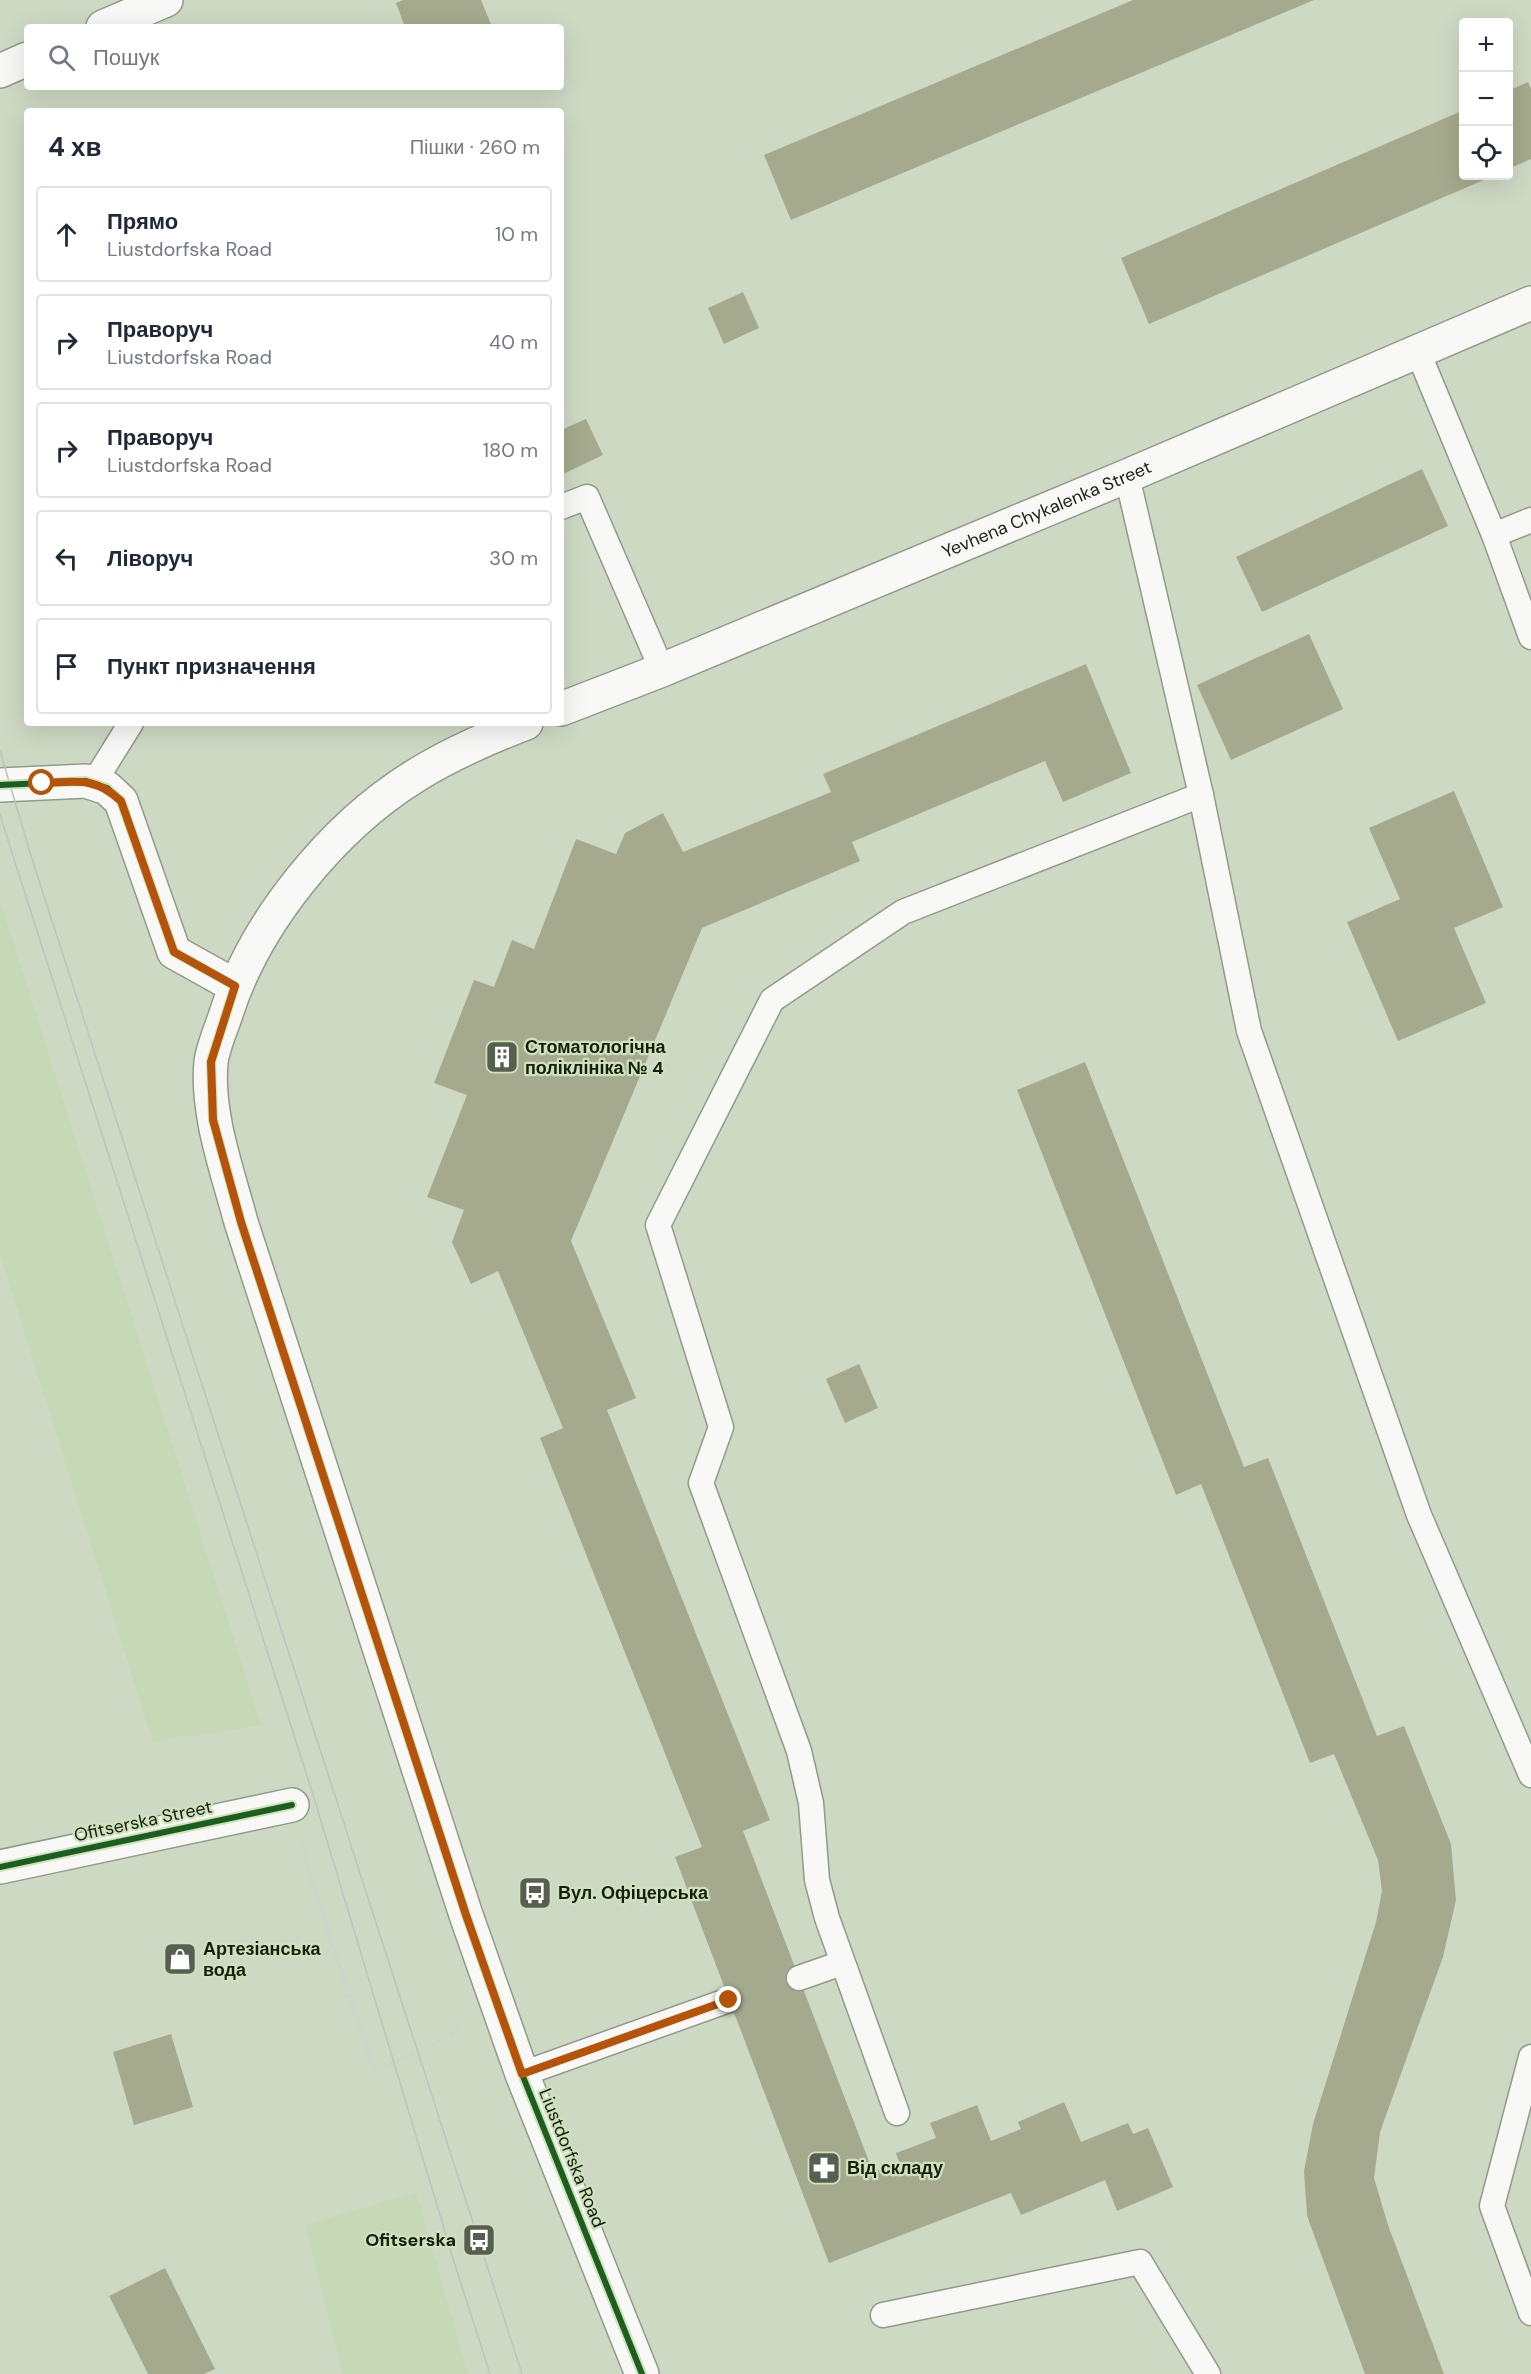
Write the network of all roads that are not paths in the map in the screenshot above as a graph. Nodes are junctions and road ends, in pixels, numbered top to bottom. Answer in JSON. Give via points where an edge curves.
{"nodes":[{"id":1,"x":166,"y":0,"type":"edge"},
{"id":2,"x":110,"y":24,"type":"edge"},
{"id":3,"x":24,"y":60,"type":"edge"},
{"id":4,"x":0,"y":71,"type":"edge"},
{"id":5,"x":1531,"y":303,"type":"edge"},
{"id":6,"x":1418,"y":352,"type":"junction"},
{"id":7,"x":1127,"y":476,"type":"junction"},
{"id":8,"x":564,"y":506,"type":"edge"},
{"id":9,"x":1531,"y":520,"type":"edge"},
{"id":10,"x":1494,"y":536,"type":"junction"},
{"id":11,"x":1531,"y":637,"type":"edge"},
{"id":12,"x":662,"y":670,"type":"junction"},
{"id":13,"x":564,"y":708,"type":"edge"},
{"id":14,"x":129,"y":726,"type":"edge"},
{"id":15,"x":518,"y":726,"type":"edge"},
{"id":16,"x":93,"y":784,"type":"junction"},
{"id":17,"x":0,"y":785,"type":"edge"},
{"id":18,"x":1201,"y":795,"type":"junction"},
{"id":19,"x":235,"y":986,"type":"junction"},
{"id":20,"x":1531,"y":1775,"type":"edge"},
{"id":21,"x":292,"y":1805,"type":"road end"},
{"id":22,"x":0,"y":1867,"type":"edge"},
{"id":23,"x":842,"y":1963,"type":"junction"},
{"id":24,"x":799,"y":1978,"type":"dead end"},
{"id":25,"x":729,"y":2000,"type":"dead end"},
{"id":26,"x":1531,"y":2057,"type":"edge"},
{"id":27,"x":522,"y":2074,"type":"junction"},
{"id":28,"x":897,"y":2113,"type":"dead end"},
{"id":29,"x":1531,"y":2313,"type":"edge"},
{"id":30,"x":883,"y":2315,"type":"dead end"},
{"id":31,"x":642,"y":2374,"type":"edge"},
{"id":32,"x":1208,"y":2374,"type":"edge"}],
"edges":[{"from":1,"to":2,"type":"main road"},
{"from":3,"to":4,"type":"main road"},
{"from":5,"to":6,"type":"main road","name":"Yevhena Chykalenka Street"},
{"from":6,"to":7,"type":"main road","name":"Yevhena Chykalenka Street"},
{"from":6,"to":10,"type":"lane"},
{"from":7,"to":12,"type":"main road","name":"Yevhena Chykalenka Street"},
{"from":7,"to":18,"type":"lane"},
{"from":8,"to":12,"type":"lane","via":[[587,497]]},
{"from":9,"to":10,"type":"lane"},
{"from":10,"to":11,"type":"lane"},
{"from":12,"to":13,"type":"main road","name":"Yevhena Chykalenka Street"},
{"from":14,"to":16,"type":"lane"},
{"from":15,"to":19,"type":"main road","via":[[472,744],[414,776],[359,818],[310,868],[268,925]]},
{"from":16,"to":17,"type":"main road","via":[[86,781]]},
{"from":16,"to":19,"type":"main road","via":[[107,788],[121,801],[174,952]]},
{"from":18,"to":20,"type":"lane","via":[[1249,1031],[1419,1515]]},
{"from":18,"to":23,"type":"lane","via":[[903,912],[772,1000],[658,1225],[721,1427],[701,1483],[799,1751],[811,1803],[817,1880]]},
{"from":19,"to":27,"type":"main road","name":"Liustdorfska Road","via":[[211,1062],[213,1120],[241,1222],[466,1915]]},
{"from":21,"to":22,"type":"main road","name":"Ofitserska Street"},
{"from":23,"to":24,"type":"lane"},
{"from":23,"to":28,"type":"lane"},
{"from":25,"to":27,"type":"lane"},
{"from":26,"to":29,"type":"lane","via":[[1492,2206]]},
{"from":27,"to":31,"type":"main road","name":"Liustdorfska Road"},
{"from":30,"to":32,"type":"lane","via":[[1140,2262]]}]}
